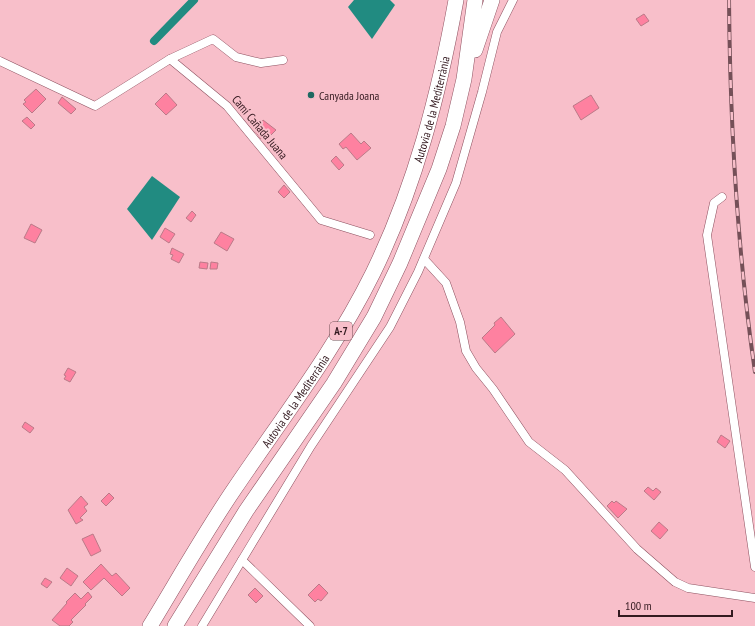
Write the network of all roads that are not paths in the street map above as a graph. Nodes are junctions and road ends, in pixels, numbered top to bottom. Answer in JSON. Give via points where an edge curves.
{"nodes":[{"id":1,"x":456,"y":0,"type":"edge"},
{"id":2,"x":475,"y":0,"type":"edge"},
{"id":3,"x":492,"y":0,"type":"edge"},
{"id":4,"x":513,"y":0,"type":"edge"},
{"id":5,"x":170,"y":58,"type":"junction"},
{"id":6,"x":283,"y":60,"type":"dead end"},
{"id":7,"x":0,"y":61,"type":"edge"},
{"id":8,"x":464,"y":79,"type":"junction"},
{"id":9,"x":722,"y":197,"type":"dead end"},
{"id":10,"x":370,"y":235,"type":"dead end"},
{"id":11,"x":424,"y":260,"type":"junction"},
{"id":12,"x":242,"y":560,"type":"junction"},
{"id":13,"x":755,"y":567,"type":"edge"},
{"id":14,"x":755,"y":598,"type":"edge"},
{"id":15,"x":150,"y":626,"type":"edge"},
{"id":16,"x":175,"y":626,"type":"edge"},
{"id":17,"x":202,"y":626,"type":"edge"},
{"id":18,"x":310,"y":626,"type":"edge"}],
"edges":[{"from":1,"to":15,"type":"highway","name":"Autovia de la Mediterrània","number":"A-7","via":[[427,132],[394,227],[373,274],[334,343],[235,488]]},
{"from":2,"to":8,"type":"highway","name":"Autovia de la Mediterrània","number":"A-7"},
{"from":3,"to":8,"type":"highway"},
{"from":4,"to":11,"type":"street","via":[[497,32],[456,183]]},
{"from":5,"to":6,"type":"street","via":[[213,39],[236,58],[261,63]]},
{"from":5,"to":7,"type":"street","via":[[95,106]]},
{"from":5,"to":10,"type":"street","name":"Camí Cañada Juana","via":[[227,106],[322,220]]},
{"from":8,"to":16,"type":"highway","name":"Autovia de la Mediterrània","number":"A-7","via":[[439,169],[400,263],[374,317],[334,383],[246,511]]},
{"from":9,"to":13,"type":"street","via":[[714,203],[707,235]]},
{"from":11,"to":12,"type":"street","via":[[390,326],[311,446]]},
{"from":11,"to":14,"type":"street","via":[[446,283],[460,322],[466,351],[472,362],[529,442],[565,470],[637,549],[675,582],[688,588]]},
{"from":12,"to":17,"type":"street"},
{"from":12,"to":18,"type":"street"}]}
